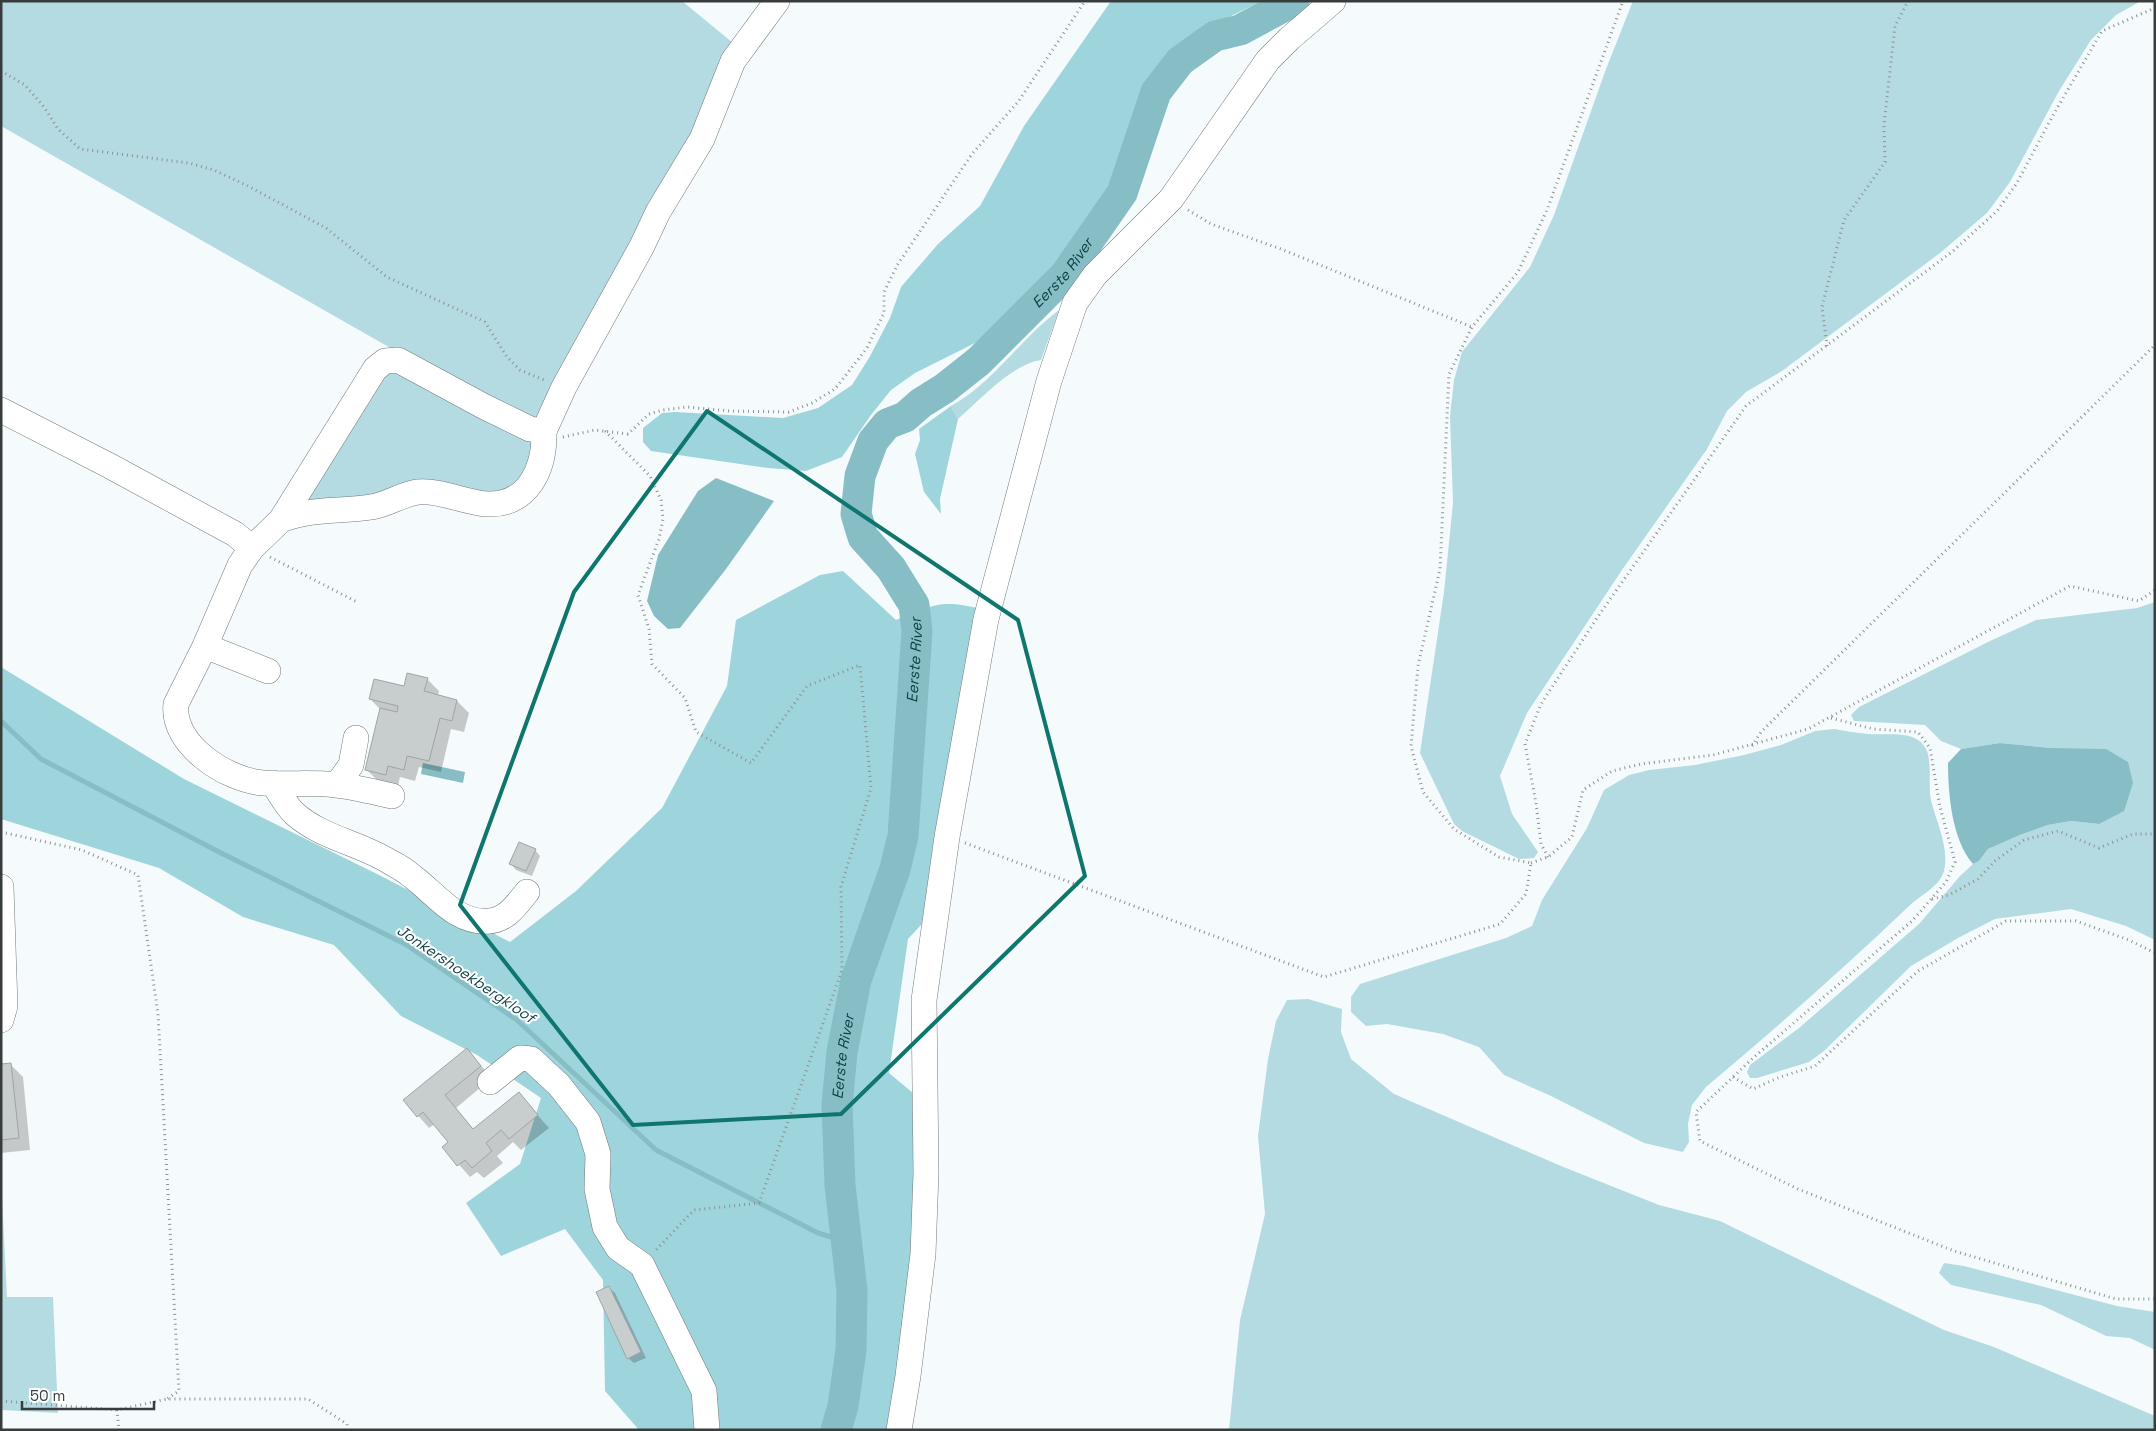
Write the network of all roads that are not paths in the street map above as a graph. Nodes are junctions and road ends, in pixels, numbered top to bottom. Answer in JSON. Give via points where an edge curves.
{"nodes":[{"id":1,"x":777,"y":1,"type":"edge"},
{"id":2,"x":1333,"y":1,"type":"edge"},
{"id":3,"x":1,"y":410,"type":"edge"},
{"id":4,"x":544,"y":438,"type":"junction"},
{"id":5,"x":281,"y":520,"type":"junction"},
{"id":6,"x":252,"y":548,"type":"junction"},
{"id":7,"x":205,"y":646,"type":"junction"},
{"id":8,"x":268,"y":671,"type":"dead end"},
{"id":9,"x":356,"y":738,"type":"dead end"},
{"id":10,"x":274,"y":783,"type":"junction"},
{"id":11,"x":337,"y":784,"type":"junction"},
{"id":12,"x":392,"y":796,"type":"dead end"},
{"id":13,"x":1,"y":887,"type":"edge"},
{"id":14,"x":527,"y":892,"type":"dead end"},
{"id":15,"x":1,"y":1020,"type":"edge"},
{"id":16,"x":490,"y":1082,"type":"dead end"},
{"id":17,"x":707,"y":1430,"type":"edge"},
{"id":18,"x":899,"y":1430,"type":"edge"}],
"edges":[{"from":1,"to":4,"type":"street","via":[[733,61],[702,138],[658,212],[564,387]]},
{"from":2,"to":18,"type":"street","via":[[1288,39],[1258,73],[1170,200],[1095,275],[1075,303],[1048,381],[986,619],[947,837],[924,1000],[926,1173],[923,1254]]},
{"from":3,"to":6,"type":"street","via":[[235,534]]},
{"from":4,"to":5,"type":"street","via":[[539,469],[530,486],[504,502],[486,504],[417,492],[373,507],[320,510]]},
{"from":4,"to":5,"type":"street","via":[[398,360],[385,361],[375,368]]},
{"from":5,"to":6,"type":"street"},
{"from":6,"to":7,"type":"street","via":[[240,565]]},
{"from":7,"to":8,"type":"street"},
{"from":7,"to":10,"type":"street","via":[[176,704],[174,714],[185,739],[197,752],[233,775]]},
{"from":9,"to":11,"type":"street","via":[[350,765]]},
{"from":10,"to":11,"type":"street"},
{"from":10,"to":14,"type":"street","via":[[294,814],[316,829],[389,861],[414,877],[451,910],[470,919],[490,922],[510,913]]},
{"from":11,"to":12,"type":"street"},
{"from":13,"to":15,"type":"street","via":[[5,1006]]},
{"from":16,"to":17,"type":"street","via":[[520,1058],[531,1059],[559,1084],[588,1122],[598,1154],[597,1189],[605,1227],[618,1248],[642,1265],[704,1391]]}]}
